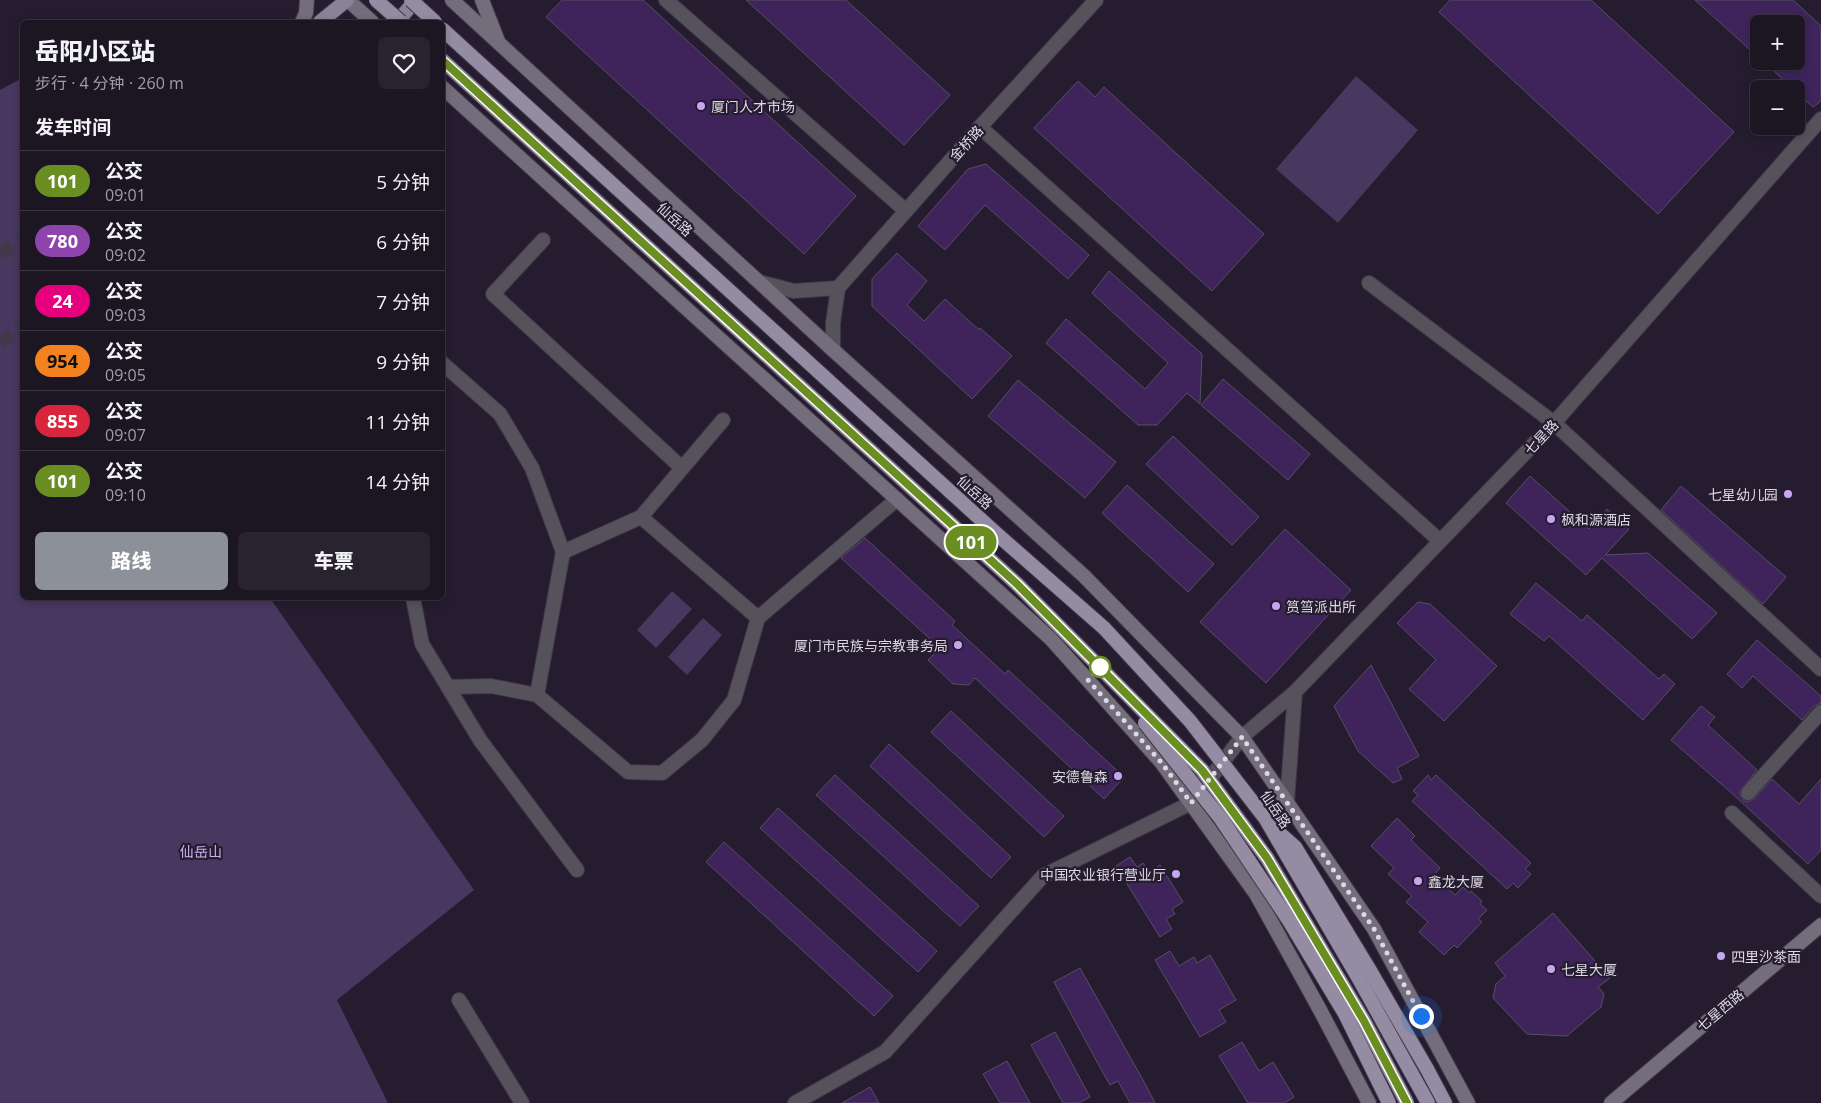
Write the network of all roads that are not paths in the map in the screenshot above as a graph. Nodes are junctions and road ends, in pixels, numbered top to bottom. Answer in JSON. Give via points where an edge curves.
{"nodes":[{"id":1,"x":307,"y":0,"type":"edge"},
{"id":2,"x":347,"y":0,"type":"edge"},
{"id":3,"x":376,"y":0,"type":"edge"},
{"id":4,"x":411,"y":0,"type":"edge"},
{"id":5,"x":416,"y":0,"type":"edge"},
{"id":6,"x":452,"y":0,"type":"edge"},
{"id":7,"x":482,"y":0,"type":"edge"},
{"id":8,"x":666,"y":0,"type":"edge"},
{"id":9,"x":1096,"y":0,"type":"edge"},
{"id":10,"x":303,"y":20,"type":"edge"},
{"id":11,"x":322,"y":20,"type":"edge"},
{"id":12,"x":370,"y":20,"type":"edge"},
{"id":13,"x":399,"y":20,"type":"edge"},
{"id":14,"x":399,"y":20,"type":"edge"},
{"id":15,"x":434,"y":20,"type":"edge"},
{"id":16,"x":445,"y":32,"type":"edge"},
{"id":17,"x":499,"y":44,"type":"junction"},
{"id":18,"x":445,"y":63,"type":"edge"},
{"id":19,"x":448,"y":95,"type":"edge"},
{"id":20,"x":1821,"y":120,"type":"edge"},
{"id":21,"x":980,"y":127,"type":"junction"},
{"id":22,"x":906,"y":210,"type":"junction"},
{"id":23,"x":543,"y":240,"type":"dead end"},
{"id":24,"x":759,"y":282,"type":"junction"},
{"id":25,"x":1369,"y":284,"type":"dead end"},
{"id":26,"x":838,"y":288,"type":"junction"},
{"id":27,"x":833,"y":350,"type":"junction"},
{"id":28,"x":445,"y":366,"type":"edge"},
{"id":29,"x":723,"y":420,"type":"dead end"},
{"id":30,"x":1554,"y":424,"type":"junction"},
{"id":31,"x":682,"y":468,"type":"junction"},
{"id":32,"x":897,"y":499,"type":"junction"},
{"id":33,"x":641,"y":517,"type":"junction"},
{"id":34,"x":1440,"y":541,"type":"junction"},
{"id":35,"x":563,"y":552,"type":"junction"},
{"id":36,"x":414,"y":600,"type":"edge"},
{"id":37,"x":758,"y":618,"type":"junction"},
{"id":38,"x":1821,"y":669,"type":"edge"},
{"id":39,"x":1113,"y":681,"type":"junction"},
{"id":40,"x":448,"y":687,"type":"junction"},
{"id":41,"x":1295,"y":692,"type":"junction"},
{"id":42,"x":537,"y":695,"type":"junction"},
{"id":43,"x":1821,"y":712,"type":"edge"},
{"id":44,"x":1242,"y":737,"type":"junction"},
{"id":45,"x":1748,"y":793,"type":"dead end"},
{"id":46,"x":1286,"y":802,"type":"junction"},
{"id":47,"x":1191,"y":803,"type":"junction"},
{"id":48,"x":1732,"y":813,"type":"dead end"},
{"id":49,"x":1265,"y":818,"type":"junction"},
{"id":50,"x":576,"y":870,"type":"dead end"},
{"id":51,"x":1821,"y":896,"type":"edge"},
{"id":52,"x":1821,"y":925,"type":"edge"},
{"id":53,"x":459,"y":1000,"type":"dead end"},
{"id":54,"x":1615,"y":1100,"type":"edge"},
{"id":55,"x":522,"y":1103,"type":"edge"},
{"id":56,"x":795,"y":1103,"type":"edge"},
{"id":57,"x":1369,"y":1103,"type":"edge"},
{"id":58,"x":1389,"y":1103,"type":"edge"},
{"id":59,"x":1407,"y":1103,"type":"edge"},
{"id":60,"x":1429,"y":1103,"type":"edge"},
{"id":61,"x":1445,"y":1103,"type":"edge"},
{"id":62,"x":1468,"y":1103,"type":"edge"},
{"id":63,"x":1598,"y":1103,"type":"edge"}],
"edges":[{"from":1,"to":10,"type":"main road"},
{"from":2,"to":11,"type":"main road"},
{"from":2,"to":12,"type":"main road"},
{"from":3,"to":13,"type":"highway","bridge":true},
{"from":4,"to":15,"type":"highway","bridge":true},
{"from":5,"to":14,"type":"main road"},
{"from":6,"to":17,"type":"main road"},
{"from":7,"to":17,"type":"main road"},
{"from":8,"to":22,"type":"street"},
{"from":9,"to":21,"type":"street","name":"金桥路"},
{"from":16,"to":49,"type":"highway","name":"仙岳路","bridge":true,"via":[[1104,628],[1190,721]]},
{"from":17,"to":24,"type":"main road"},
{"from":18,"to":39,"type":"highway","bridge":true,"via":[[1017,584]]},
{"from":19,"to":32,"type":"main road"},
{"from":20,"to":30,"type":"street","name":"七星路"},
{"from":21,"to":22,"type":"street","name":"金桥路"},
{"from":21,"to":34,"type":"street"},
{"from":22,"to":26,"type":"street","name":"金桥路"},
{"from":23,"to":31,"type":"street","via":[[494,294]]},
{"from":24,"to":26,"type":"street","via":[[794,291]]},
{"from":24,"to":27,"type":"main road"},
{"from":25,"to":30,"type":"street"},
{"from":26,"to":27,"type":"street"},
{"from":27,"to":44,"type":"main road","via":[[1084,576]]},
{"from":28,"to":35,"type":"street","via":[[500,414],[532,468]]},
{"from":29,"to":31,"type":"street"},
{"from":30,"to":34,"type":"street","name":"七星路"},
{"from":30,"to":38,"type":"street"},
{"from":31,"to":33,"type":"street"},
{"from":32,"to":37,"type":"street"},
{"from":32,"to":47,"type":"main road","via":[[1051,638],[1161,762]]},
{"from":33,"to":35,"type":"street"},
{"from":33,"to":37,"type":"street"},
{"from":34,"to":41,"type":"street","name":"七星路"},
{"from":35,"to":42,"type":"street"},
{"from":36,"to":40,"type":"street","via":[[422,644]]},
{"from":37,"to":42,"type":"street","via":[[734,700],[702,740],[662,773],[628,772]]},
{"from":39,"to":58,"type":"highway","bridge":true,"via":[[1221,819],[1288,919],[1345,1014]]},
{"from":39,"to":59,"type":"highway","bridge":true,"via":[[1202,770],[1267,858],[1364,1021]]},
{"from":40,"to":42,"type":"street","via":[[491,686]]},
{"from":40,"to":50,"type":"street","via":[[480,740]]},
{"from":41,"to":44,"type":"street","name":"七星路"},
{"from":41,"to":46,"type":"street"},
{"from":43,"to":45,"type":"street"},
{"from":44,"to":46,"type":"main road"},
{"from":44,"to":47,"type":"street","name":"七星路"},
{"from":46,"to":62,"type":"main road","via":[[1374,929]]},
{"from":47,"to":56,"type":"street","via":[[1043,876],[884,1052]]},
{"from":47,"to":57,"type":"main road","via":[[1256,894]]},
{"from":48,"to":51,"type":"street"},
{"from":49,"to":60,"type":"highway","name":"仙岳路","bridge":true},
{"from":49,"to":61,"type":"highway","bridge":true,"via":[[1295,847]]},
{"from":52,"to":54,"type":"main road","name":"七星西路"},
{"from":53,"to":55,"type":"street"},
{"from":54,"to":63,"type":"main road"}]}
